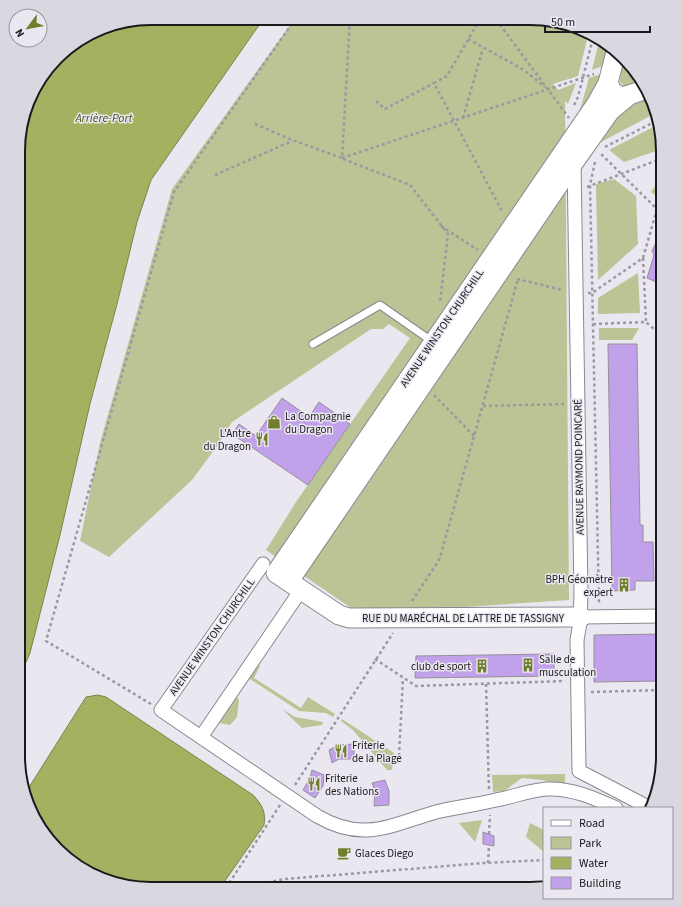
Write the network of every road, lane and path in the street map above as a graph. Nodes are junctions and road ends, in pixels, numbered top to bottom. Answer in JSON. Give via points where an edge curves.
{"nodes":[{"id":1,"x":291,"y":25,"type":"edge"},
{"id":2,"x":350,"y":25,"type":"edge"},
{"id":3,"x":476,"y":25,"type":"edge"},
{"id":4,"x":499,"y":25,"type":"edge"},
{"id":5,"x":468,"y":39,"type":"junction"},
{"id":6,"x":591,"y":41,"type":"edge"},
{"id":7,"x":483,"y":48,"type":"junction"},
{"id":8,"x":612,"y":67,"type":"edge"},
{"id":9,"x":583,"y":78,"type":"junction"},
{"id":10,"x":434,"y":83,"type":"junction"},
{"id":11,"x":549,"y":89,"type":"junction"},
{"id":12,"x":641,"y":91,"type":"edge"},
{"id":13,"x":627,"y":97,"type":"junction"},
{"id":14,"x":376,"y":101,"type":"dead end"},
{"id":15,"x":463,"y":118,"type":"junction"},
{"id":16,"x":454,"y":121,"type":"junction"},
{"id":17,"x":653,"y":123,"type":"edge"},
{"id":18,"x":255,"y":124,"type":"dead end"},
{"id":19,"x":292,"y":140,"type":"junction"},
{"id":20,"x":597,"y":151,"type":"junction"},
{"id":21,"x":342,"y":158,"type":"junction"},
{"id":22,"x":656,"y":161,"type":"edge"},
{"id":23,"x":574,"y":162,"type":"junction"},
{"id":24,"x":620,"y":174,"type":"junction"},
{"id":25,"x":214,"y":175,"type":"dead end"},
{"id":26,"x":590,"y":185,"type":"junction"},
{"id":27,"x":656,"y":208,"type":"edge"},
{"id":28,"x":656,"y":212,"type":"edge"},
{"id":29,"x":503,"y":213,"type":"dead end"},
{"id":30,"x":643,"y":258,"type":"junction"},
{"id":31,"x":518,"y":279,"type":"dead end"},
{"id":32,"x":592,"y":292,"type":"junction"},
{"id":33,"x":440,"y":306,"type":"dead end"},
{"id":34,"x":646,"y":322,"type":"junction"},
{"id":35,"x":593,"y":324,"type":"junction"},
{"id":36,"x":656,"y":331,"type":"edge"},
{"id":37,"x":433,"y":342,"type":"junction"},
{"id":38,"x":313,"y":344,"type":"dead end"},
{"id":39,"x":434,"y":395,"type":"dead end"},
{"id":40,"x":578,"y":403,"type":"junction"},
{"id":41,"x":483,"y":406,"type":"junction"},
{"id":42,"x":474,"y":436,"type":"junction"},
{"id":43,"x":282,"y":577,"type":"junction"},
{"id":44,"x":656,"y":616,"type":"edge"},
{"id":45,"x":590,"y":617,"type":"junction"},
{"id":46,"x":403,"y":618,"type":"junction"},
{"id":47,"x":375,"y":659,"type":"junction"},
{"id":48,"x":403,"y":678,"type":"junction"},
{"id":49,"x":486,"y":684,"type":"junction"},
{"id":50,"x":578,"y":686,"type":"junction"},
{"id":51,"x":656,"y":690,"type":"edge"},
{"id":52,"x":161,"y":710,"type":"junction"},
{"id":53,"x":339,"y":716,"type":"dead end"},
{"id":54,"x":201,"y":738,"type":"junction"},
{"id":55,"x":399,"y":756,"type":"dead end"},
{"id":56,"x":490,"y":801,"type":"junction"},
{"id":57,"x":645,"y":806,"type":"edge"},
{"id":58,"x":614,"y":807,"type":"edge"},
{"id":59,"x":489,"y":834,"type":"dead end"},
{"id":60,"x":489,"y":846,"type":"dead end"},
{"id":61,"x":543,"y":860,"type":"edge"},
{"id":62,"x":488,"y":863,"type":"junction"},
{"id":63,"x":270,"y":882,"type":"edge"}],
"edges":[{"from":1,"to":52,"type":"path","via":[[174,192],[46,641]]},
{"from":2,"to":21,"type":"path"},
{"from":3,"to":5,"type":"path"},
{"from":4,"to":11,"type":"path"},
{"from":5,"to":7,"type":"path"},
{"from":5,"to":10,"type":"path","via":[[446,76]]},
{"from":6,"to":9,"type":"path"},
{"from":7,"to":11,"type":"path","via":[[524,70]]},
{"from":7,"to":15,"type":"path"},
{"from":8,"to":9,"type":"path"},
{"from":8,"to":13,"type":"street","via":[[611,90],[616,95]]},
{"from":8,"to":37,"type":"street","name":"AVENUE WINSTON CHURCHILL","via":[[597,103]]},
{"from":9,"to":11,"type":"path"},
{"from":9,"to":11,"type":"path","via":[[568,118]]},
{"from":10,"to":14,"type":"path","via":[[385,109]]},
{"from":10,"to":16,"type":"path"},
{"from":11,"to":15,"type":"path"},
{"from":12,"to":13,"type":"street","name":"AVENUE WINSTON CHURCHILL"},
{"from":13,"to":23,"type":"street","name":"AVENUE WINSTON CHURCHILL","via":[[610,111]]},
{"from":15,"to":16,"type":"path"},
{"from":16,"to":21,"type":"path"},
{"from":16,"to":29,"type":"path"},
{"from":17,"to":20,"type":"path"},
{"from":18,"to":19,"type":"path"},
{"from":19,"to":21,"type":"path"},
{"from":19,"to":25,"type":"path"},
{"from":20,"to":24,"type":"path"},
{"from":20,"to":26,"type":"path"},
{"from":21,"to":33,"type":"path","via":[[410,185],[448,234]]},
{"from":22,"to":24,"type":"path"},
{"from":23,"to":40,"type":"street","name":"AVENUE RAYMOND POINCARÉ"},
{"from":23,"to":43,"type":"street","name":"AVENUE WINSTON CHURCHILL"},
{"from":24,"to":26,"type":"path"},
{"from":24,"to":27,"type":"path"},
{"from":26,"to":32,"type":"path"},
{"from":28,"to":30,"type":"path"},
{"from":30,"to":32,"type":"path"},
{"from":30,"to":34,"type":"path"},
{"from":31,"to":41,"type":"path"},
{"from":32,"to":35,"type":"path"},
{"from":34,"to":35,"type":"path"},
{"from":34,"to":36,"type":"path"},
{"from":35,"to":45,"type":"path"},
{"from":37,"to":38,"type":"lane","via":[[380,305]]},
{"from":37,"to":43,"type":"street","name":"AVENUE WINSTON CHURCHILL"},
{"from":39,"to":42,"type":"path"},
{"from":40,"to":41,"type":"path"},
{"from":40,"to":45,"type":"street","name":"AVENUE RAYMOND POINCARÉ"},
{"from":41,"to":42,"type":"path"},
{"from":42,"to":46,"type":"path","via":[[438,562],[405,611]]},
{"from":43,"to":46,"type":"street","name":"RUE DU MARÉCHAL DE LATTRE DE TASSIGNY","via":[[344,617]]},
{"from":43,"to":52,"type":"street","name":"AVENUE WINSTON CHURCHILL"},
{"from":43,"to":54,"type":"street"},
{"from":44,"to":45,"type":"street","name":"RUE DU MARÉCHAL DE LATTRE DE TASSIGNY"},
{"from":45,"to":46,"type":"street","name":"RUE DU MARÉCHAL DE LATTRE DE TASSIGNY"},
{"from":45,"to":50,"type":"street","name":"AVENUE RAYMOND POINCARÉ","via":[[578,640]]},
{"from":46,"to":47,"type":"path"},
{"from":47,"to":48,"type":"path"},
{"from":47,"to":53,"type":"path"},
{"from":48,"to":49,"type":"path","via":[[416,686]]},
{"from":48,"to":55,"type":"path"},
{"from":49,"to":50,"type":"path"},
{"from":49,"to":56,"type":"path"},
{"from":50,"to":51,"type":"path"},
{"from":50,"to":57,"type":"street","name":"AVENUE RAYMOND POINCARÉ","via":[[579,772]]},
{"from":52,"to":54,"type":"street"},
{"from":54,"to":56,"type":"street","via":[[317,816],[346,829],[387,828],[435,813]]},
{"from":56,"to":58,"type":"street","via":[[546,789],[558,789],[591,796]]},
{"from":56,"to":59,"type":"path"},
{"from":60,"to":62,"type":"path"},
{"from":61,"to":62,"type":"path"},
{"from":62,"to":63,"type":"path"}]}
